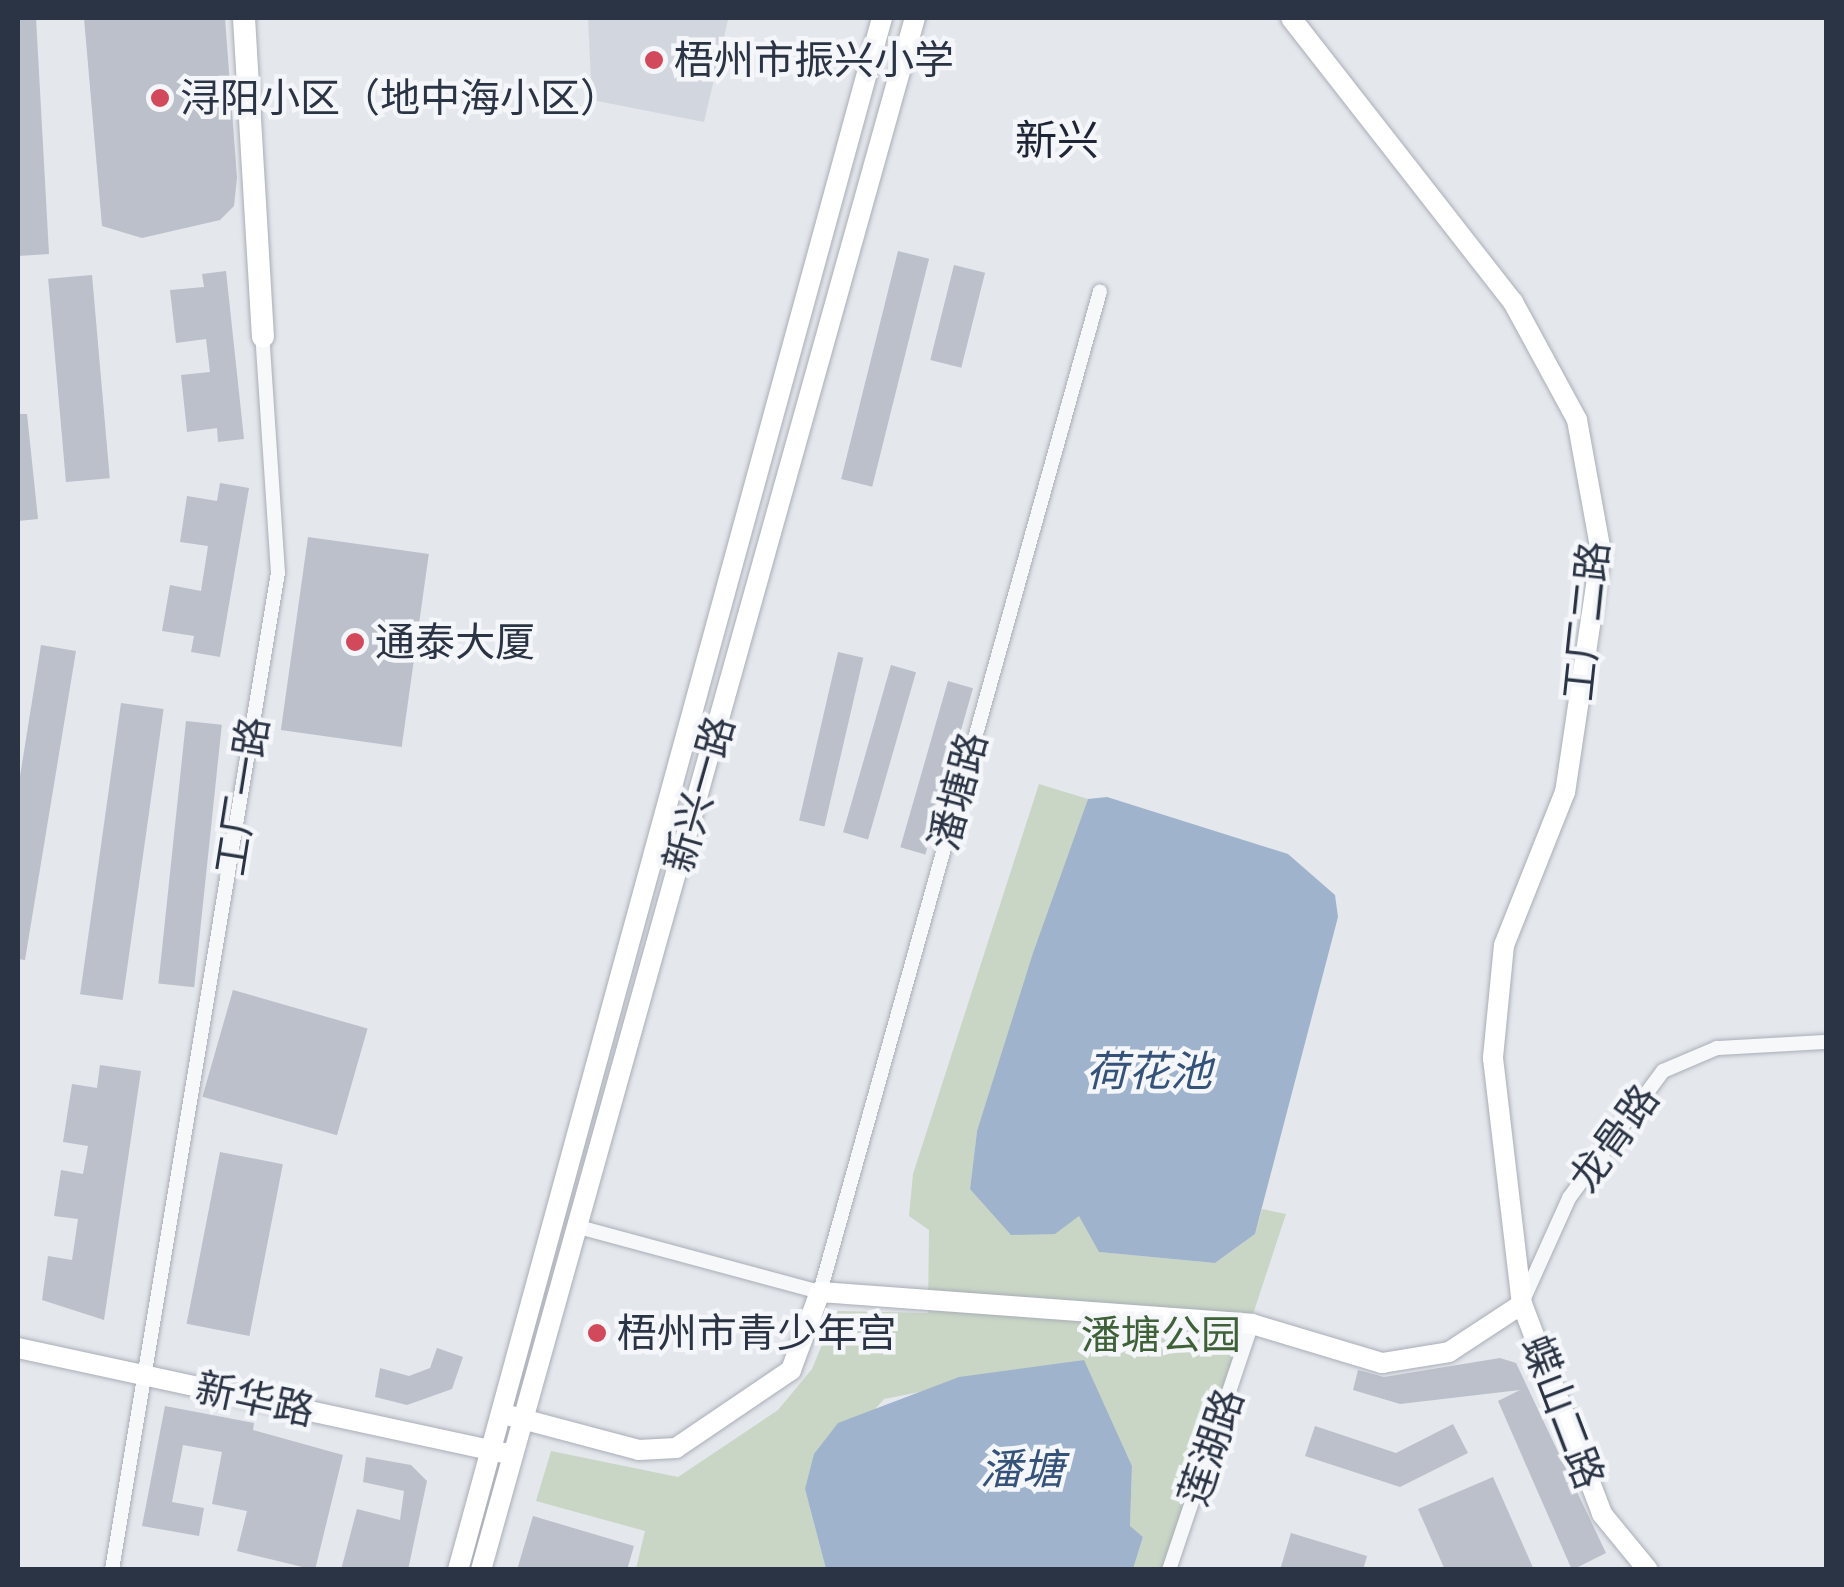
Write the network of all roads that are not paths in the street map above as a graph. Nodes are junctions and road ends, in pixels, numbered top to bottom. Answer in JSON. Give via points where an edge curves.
{"nodes":[{"id":1,"x":233,"y":18,"type":"edge"},
{"id":2,"x":244,"y":18,"type":"edge"},
{"id":3,"x":882,"y":18,"type":"edge"},
{"id":4,"x":915,"y":18,"type":"edge"},
{"id":5,"x":1292,"y":18,"type":"edge"},
{"id":6,"x":1100,"y":291,"type":"dead end"},
{"id":7,"x":263,"y":336,"type":"junction"},
{"id":8,"x":1826,"y":1042,"type":"edge"},
{"id":9,"x":579,"y":1227,"type":"junction"},
{"id":10,"x":820,"y":1292,"type":"junction"},
{"id":11,"x":1522,"y":1304,"type":"junction"},
{"id":12,"x":1252,"y":1324,"type":"junction"},
{"id":13,"x":18,"y":1348,"type":"edge"},
{"id":14,"x":147,"y":1376,"type":"junction"},
{"id":15,"x":502,"y":1414,"type":"junction"},
{"id":16,"x":524,"y":1419,"type":"junction"},
{"id":17,"x":492,"y":1450,"type":"junction"},
{"id":18,"x":514,"y":1455,"type":"junction"},
{"id":19,"x":112,"y":1570,"type":"edge"},
{"id":20,"x":458,"y":1570,"type":"edge"},
{"id":21,"x":480,"y":1570,"type":"edge"},
{"id":22,"x":1169,"y":1570,"type":"edge"},
{"id":23,"x":1648,"y":1570,"type":"edge"}],
"edges":[{"from":1,"to":7,"type":"street","name":"工厂一路"},
{"from":2,"to":7,"type":"main road"},
{"from":3,"to":15,"type":"street","name":"新兴一路"},
{"from":4,"to":9,"type":"street","name":"新兴一路"},
{"from":5,"to":11,"type":"street","name":"工厂二路","via":[[1514,302],[1577,420],[1601,552],[1565,792],[1504,945],[1494,999]]},
{"from":6,"to":10,"type":"street","name":"潘塘路"},
{"from":7,"to":14,"type":"street","name":"工厂一路","via":[[278,572]]},
{"from":8,"to":11,"type":"street","name":"龙骨路","via":[[1717,1048],[1663,1071],[1561,1211]]},
{"from":9,"to":10,"type":"street","name":"蝶山二路"},
{"from":9,"to":16,"type":"street","name":"新兴一路"},
{"from":10,"to":12,"type":"street","name":"蝶山二路"},
{"from":10,"to":16,"type":"street","via":[[791,1370],[676,1448],[639,1450]]},
{"from":11,"to":12,"type":"street","name":"蝶山二路","via":[[1490,1332],[1418,1362],[1382,1364]]},
{"from":11,"to":23,"type":"street","name":"蝶山二路","via":[[1602,1514]]},
{"from":12,"to":22,"type":"street","name":"莲湖路"},
{"from":13,"to":14,"type":"street","name":"新华路"},
{"from":14,"to":17,"type":"street","name":"新华路"},
{"from":14,"to":19,"type":"street","name":"工厂一路"},
{"from":15,"to":16,"type":"street"},
{"from":15,"to":17,"type":"street","name":"新兴一路"},
{"from":16,"to":18,"type":"street","name":"新兴一路"},
{"from":17,"to":18,"type":"street","name":"新华路"},
{"from":17,"to":20,"type":"street","name":"新兴一路"},
{"from":18,"to":21,"type":"street","name":"新兴一路"}]}
